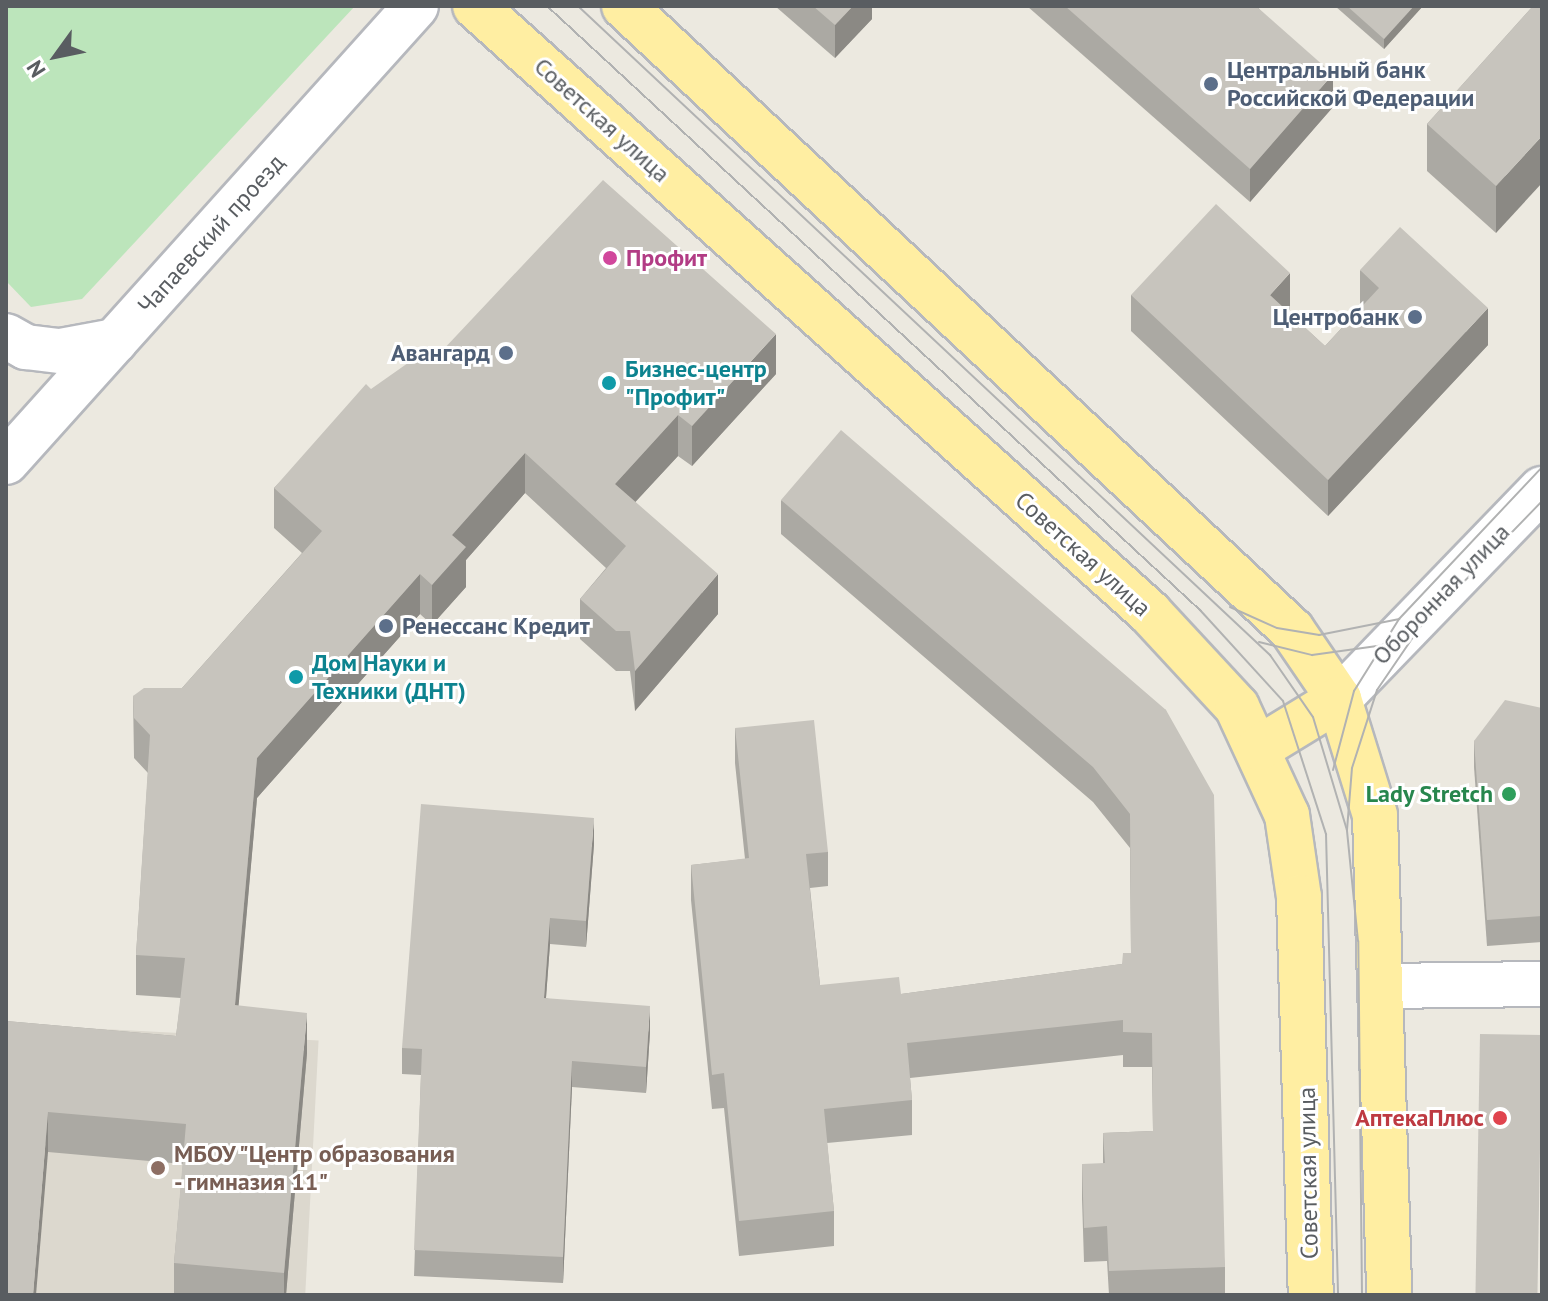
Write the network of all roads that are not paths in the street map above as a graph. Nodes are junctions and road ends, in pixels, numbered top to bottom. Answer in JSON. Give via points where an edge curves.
{"nodes":[{"id":1,"x":416,"y":6,"type":"edge"},
{"id":2,"x":475,"y":6,"type":"edge"},
{"id":3,"x":624,"y":6,"type":"edge"},
{"id":4,"x":6,"y":336,"type":"edge"},
{"id":5,"x":115,"y":341,"type":"junction"},
{"id":6,"x":6,"y":462,"type":"edge"},
{"id":7,"x":1542,"y":489,"type":"edge"},
{"id":8,"x":1339,"y":699,"type":"junction"},
{"id":9,"x":1259,"y":748,"type":"junction"},
{"id":10,"x":1542,"y":984,"type":"edge"},
{"id":11,"x":1381,"y":986,"type":"junction"},
{"id":12,"x":1311,"y":1295,"type":"edge"},
{"id":13,"x":1389,"y":1295,"type":"edge"}],
"edges":[{"from":1,"to":5,"type":"street","name":"Чапаевский проезд"},
{"from":2,"to":9,"type":"main road","name":"Советская улица","via":[[1150,613],[1218,681]]},
{"from":3,"to":8,"type":"main road","via":[[1292,630]]},
{"from":4,"to":5,"type":"street","via":[[26,347],[61,351]]},
{"from":5,"to":6,"type":"street","name":"Чапаевский проезд"},
{"from":7,"to":8,"type":"street","name":"Оборонная улица"},
{"from":8,"to":9,"type":"main road"},
{"from":8,"to":11,"type":"main road","via":[[1375,815]]},
{"from":9,"to":12,"type":"main road","name":"Советская улица","via":[[1287,815],[1299,897]]},
{"from":10,"to":11,"type":"street"},
{"from":11,"to":13,"type":"main road"}]}
